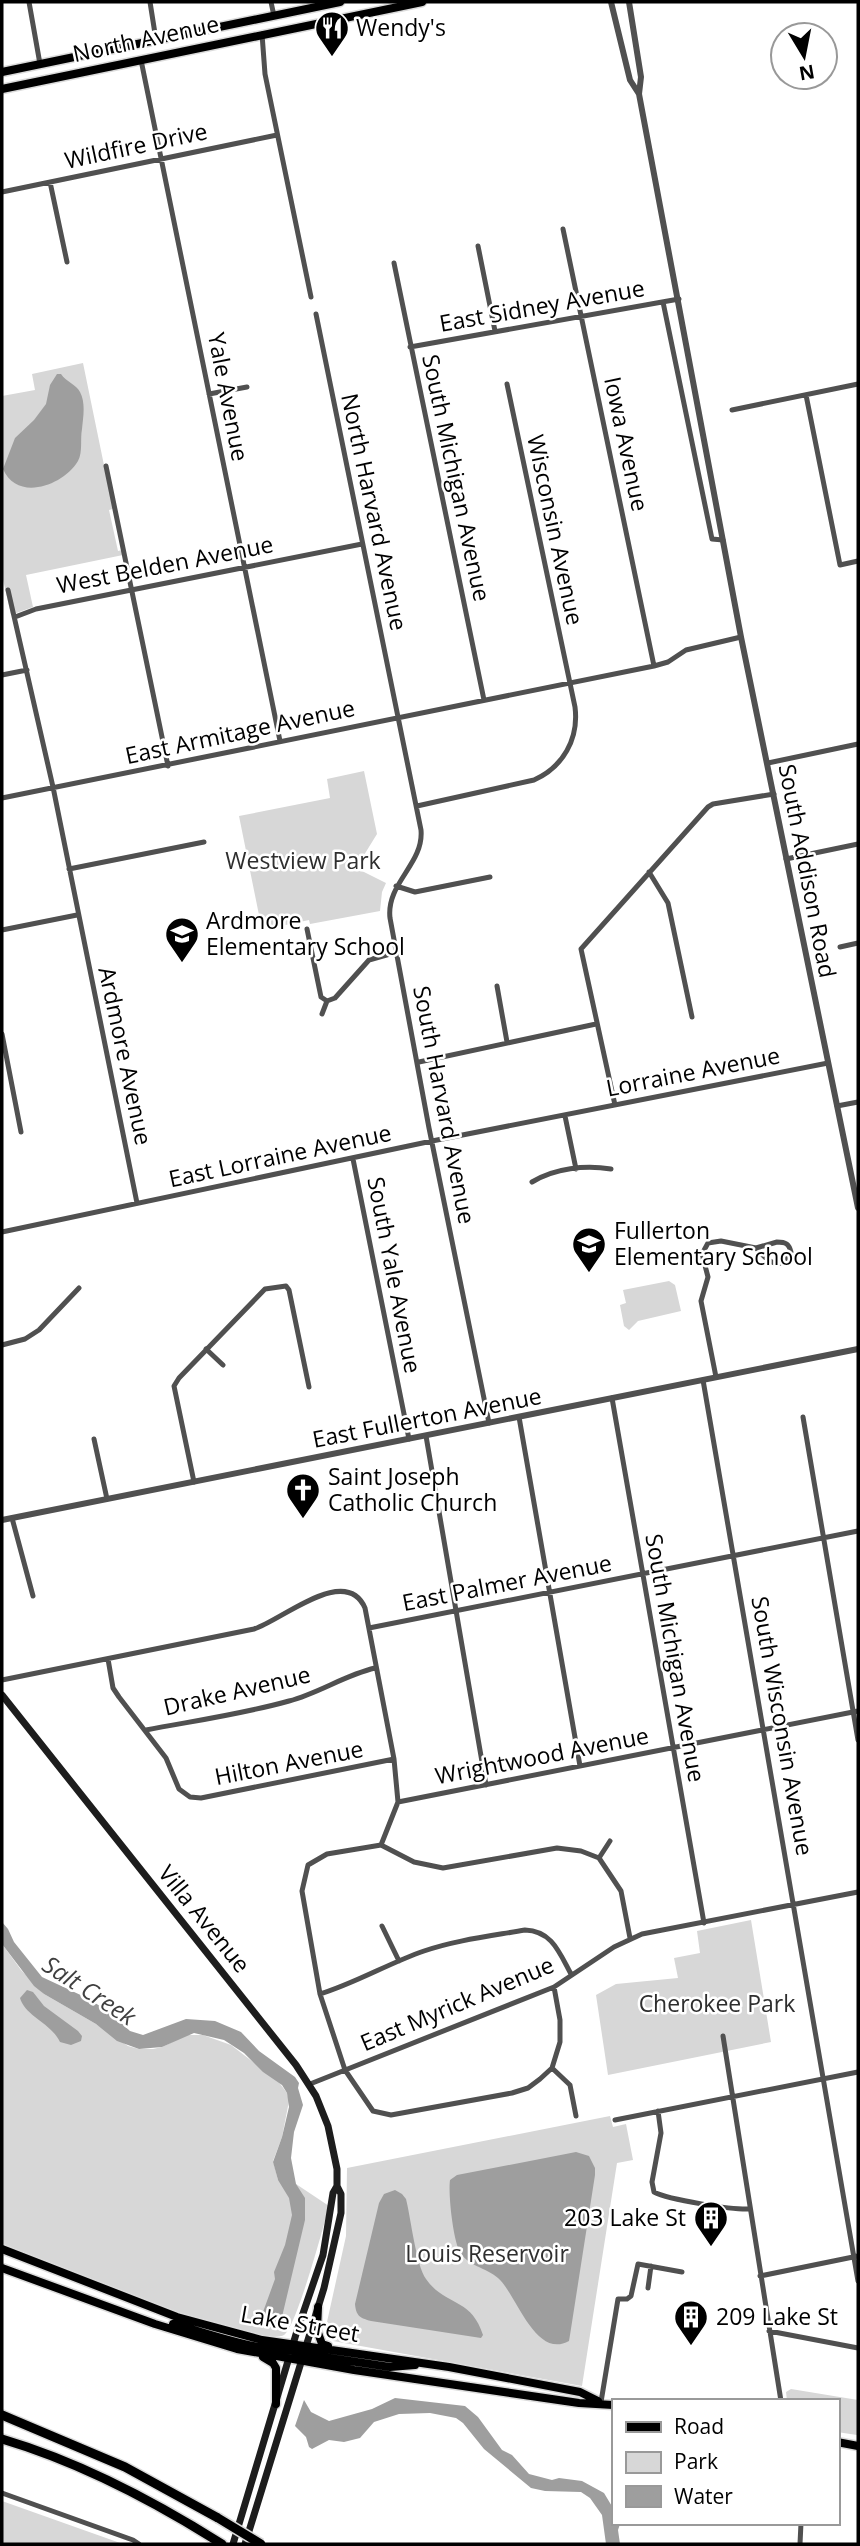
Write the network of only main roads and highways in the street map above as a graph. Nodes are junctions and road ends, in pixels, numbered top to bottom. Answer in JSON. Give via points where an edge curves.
{"nodes":[{"id":1,"x":340,"y":2,"type":"edge"},
{"id":2,"x":422,"y":2,"type":"edge"},
{"id":3,"x":383,"y":6,"type":"edge"},
{"id":4,"x":2,"y":72,"type":"edge"},
{"id":5,"x":2,"y":89,"type":"edge"},
{"id":6,"x":2,"y":1695,"type":"edge"},
{"id":7,"x":337,"y":2186,"type":"junction"},
{"id":8,"x":2,"y":2249,"type":"edge"},
{"id":9,"x":2,"y":2268,"type":"edge"},
{"id":10,"x":83,"y":2281,"type":"junction"},
{"id":11,"x":77,"y":2296,"type":"junction"},
{"id":12,"x":318,"y":2307,"type":"junction"},
{"id":13,"x":155,"y":2324,"type":"junction"},
{"id":14,"x":348,"y":2352,"type":"junction"},
{"id":15,"x":258,"y":2354,"type":"junction"},
{"id":16,"x":290,"y":2356,"type":"junction"},
{"id":17,"x":302,"y":2358,"type":"junction"},
{"id":18,"x":421,"y":2364,"type":"junction"},
{"id":19,"x":601,"y":2403,"type":"junction"},
{"id":20,"x":276,"y":2404,"type":"junction"},
{"id":21,"x":612,"y":2405,"type":"edge"},
{"id":22,"x":2,"y":2415,"type":"edge"},
{"id":23,"x":2,"y":2439,"type":"edge"},
{"id":24,"x":839,"y":2442,"type":"edge"},
{"id":25,"x":858,"y":2446,"type":"edge"},
{"id":26,"x":220,"y":2543,"type":"edge"},
{"id":27,"x":233,"y":2544,"type":"edge"},
{"id":28,"x":245,"y":2544,"type":"edge"},
{"id":29,"x":261,"y":2544,"type":"edge"}],
"edges":[{"from":1,"to":4,"type":"main road","name":"North Avenue"},
{"from":2,"to":3,"type":"main road","name":"North Avenue"},
{"from":3,"to":5,"type":"main road","name":"North Avenue"},
{"from":6,"to":7,"type":"main road","name":"Villa Avenue","via":[[310,2084],[328,2126]]},
{"from":7,"to":12,"type":"main road","name":"Villa Avenue","via":[[340,2224]]},
{"from":7,"to":16,"type":"main road","name":"Villa Avenue","via":[[323,2255]]},
{"from":8,"to":10,"type":"main road","name":"Lake Street"},
{"from":9,"to":11,"type":"main road","name":"Lake Street"},
{"from":10,"to":11,"type":"main road"},
{"from":10,"to":16,"type":"main road","name":"Lake Street"},
{"from":11,"to":13,"type":"main road","name":"Lake Street"},
{"from":12,"to":14,"type":"main road","via":[[322,2344]]},
{"from":12,"to":17,"type":"main road","name":"Villa Avenue"},
{"from":13,"to":15,"type":"main road","name":"Lake Street"},
{"from":13,"to":16,"type":"main road","via":[[173,2324]]},
{"from":14,"to":17,"type":"main road","name":"Lake Street"},
{"from":14,"to":18,"type":"main road","name":"Lake Street"},
{"from":15,"to":16,"type":"main road","name":"Lake Street"},
{"from":15,"to":20,"type":"main road","via":[[276,2368]]},
{"from":16,"to":17,"type":"main road","name":"Lake Street"},
{"from":16,"to":17,"type":"main road","name":"Lake Street"},
{"from":16,"to":20,"type":"main road","name":"Villa Avenue"},
{"from":17,"to":18,"type":"main road","via":[[390,2367]]},
{"from":17,"to":19,"type":"main road","name":"Lake Street"},
{"from":17,"to":28,"type":"main road","name":"Villa Avenue"},
{"from":18,"to":19,"type":"main road","name":"Lake Street","via":[[580,2392]]},
{"from":19,"to":21,"type":"main road","name":"Lake Street"},
{"from":20,"to":27,"type":"main road","name":"Villa Avenue"},
{"from":22,"to":29,"type":"highway","bridge":true,"via":[[125,2467]]},
{"from":23,"to":26,"type":"highway","via":[[136,2493]]},
{"from":24,"to":25,"type":"main road"}]}
